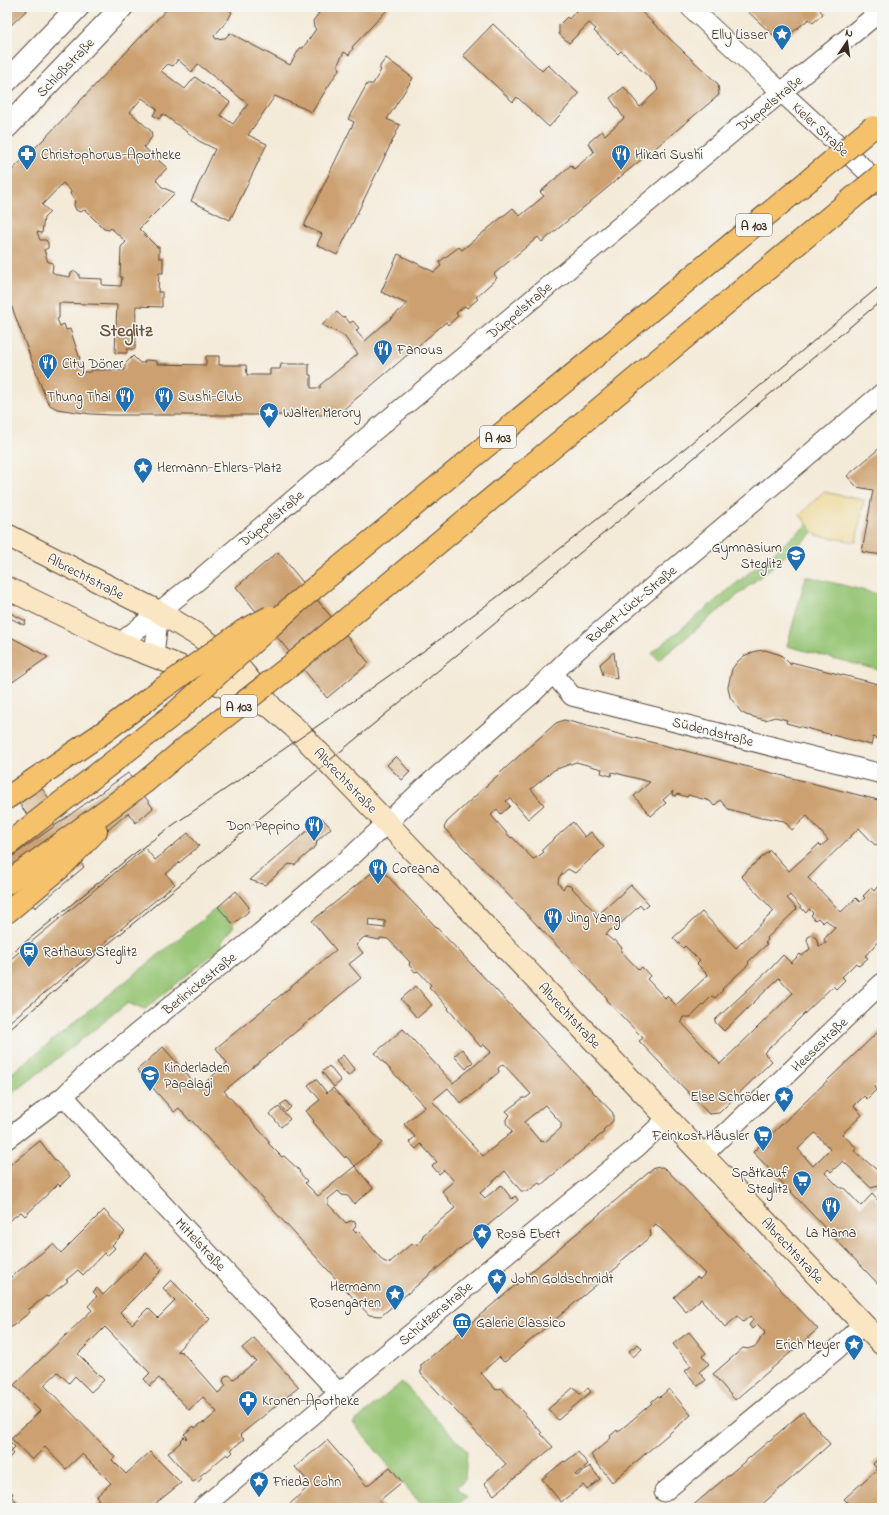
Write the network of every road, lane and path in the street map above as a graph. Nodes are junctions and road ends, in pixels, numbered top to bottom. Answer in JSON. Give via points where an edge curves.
{"nodes":[{"id":1,"x":78,"y":7,"type":"edge"},
{"id":2,"x":122,"y":7,"type":"edge"},
{"id":3,"x":690,"y":7,"type":"edge"},
{"id":4,"x":882,"y":10,"type":"edge"},
{"id":5,"x":7,"y":82,"type":"edge"},
{"id":6,"x":782,"y":92,"type":"junction"},
{"id":7,"x":878,"y":123,"type":"edge"},
{"id":8,"x":7,"y":127,"type":"edge"},
{"id":9,"x":882,"y":174,"type":"edge"},
{"id":10,"x":882,"y":186,"type":"edge"},
{"id":11,"x":882,"y":393,"type":"edge"},
{"id":12,"x":7,"y":535,"type":"edge"},
{"id":13,"x":7,"y":588,"type":"edge"},
{"id":14,"x":296,"y":603,"type":"junction"},
{"id":15,"x":159,"y":612,"type":"junction"},
{"id":16,"x":120,"y":643,"type":"junction"},
{"id":17,"x":154,"y":655,"type":"junction"},
{"id":18,"x":553,"y":673,"type":"junction"},
{"id":19,"x":273,"y":709,"type":"junction"},
{"id":20,"x":882,"y":774,"type":"edge"},
{"id":21,"x":145,"y":782,"type":"junction"},
{"id":22,"x":7,"y":798,"type":"edge"},
{"id":23,"x":388,"y":823,"type":"junction"},
{"id":24,"x":7,"y":845,"type":"edge"},
{"id":25,"x":7,"y":883,"type":"edge"},
{"id":26,"x":7,"y":912,"type":"edge"},
{"id":27,"x":882,"y":983,"type":"edge"},
{"id":28,"x":64,"y":1096,"type":"junction"},
{"id":29,"x":668,"y":1118,"type":"junction"},
{"id":30,"x":7,"y":1139,"type":"edge"},
{"id":31,"x":703,"y":1155,"type":"junction"},
{"id":32,"x":863,"y":1324,"type":"junction"},
{"id":33,"x":882,"y":1344,"type":"edge"},
{"id":34,"x":339,"y":1393,"type":"junction"},
{"id":35,"x":664,"y":1492,"type":"dead end"},
{"id":36,"x":202,"y":1508,"type":"edge"}],
"edges":[{"from":1,"to":5,"type":"street"},
{"from":2,"to":8,"type":"street","name":"Schloßstraße"},
{"from":3,"to":6,"type":"street","name":"Kieler Straße"},
{"from":4,"to":6,"type":"street","name":"Düppelstraße"},
{"from":6,"to":10,"type":"street","name":"Kieler Straße"},
{"from":6,"to":15,"type":"street","name":"Düppelstraße"},
{"from":7,"to":14,"type":"highway","number":"A 103","bridge":true},
{"from":9,"to":21,"type":"highway","number":"A 103","bridge":true,"via":[[289,667]]},
{"from":11,"to":18,"type":"street","name":"Robert-Lück-Straße","via":[[574,652]]},
{"from":12,"to":15,"type":"main road","name":"Albrechtstraße"},
{"from":13,"to":16,"type":"main road","name":"Albrechtstraße"},
{"from":14,"to":22,"type":"highway","bridge":true,"via":[[243,631],[101,734]]},
{"from":14,"to":24,"type":"highway","bridge":true,"via":[[174,714]]},
{"from":15,"to":16,"type":"street","name":"Düppelstraße"},
{"from":15,"to":17,"type":"street"},
{"from":15,"to":19,"type":"main road","name":"Albrechtstraße","via":[[233,660]]},
{"from":16,"to":17,"type":"main road","name":"Albrechtstraße"},
{"from":17,"to":19,"type":"main road","name":"Albrechtstraße"},
{"from":18,"to":20,"type":"street","name":"Südendstraße","via":[[572,696]]},
{"from":18,"to":23,"type":"street","name":"Robert-Lück-Straße"},
{"from":19,"to":23,"type":"main road","name":"Albrechtstraße","via":[[294,727]]},
{"from":21,"to":25,"type":"highway"},
{"from":21,"to":26,"type":"highway","via":[[61,867]]},
{"from":23,"to":28,"type":"street","name":"Berlinickestraße","via":[[262,932],[84,1076]]},
{"from":23,"to":29,"type":"main road","name":"Albrechtstraße"},
{"from":27,"to":31,"type":"street","name":"Heesestraße"},
{"from":28,"to":30,"type":"street","name":"Berlinickestraße"},
{"from":28,"to":34,"type":"street","name":"Mittelstraße"},
{"from":29,"to":31,"type":"main road","name":"Albrechtstraße"},
{"from":29,"to":34,"type":"street","name":"Schützenstraße","via":[[636,1148]]},
{"from":31,"to":32,"type":"main road","name":"Albrechtstraße"},
{"from":32,"to":33,"type":"main road","name":"Albrechtstraße"},
{"from":32,"to":35,"type":"street","via":[[837,1349]]},
{"from":34,"to":36,"type":"street","name":"Schützenstraße"}]}
